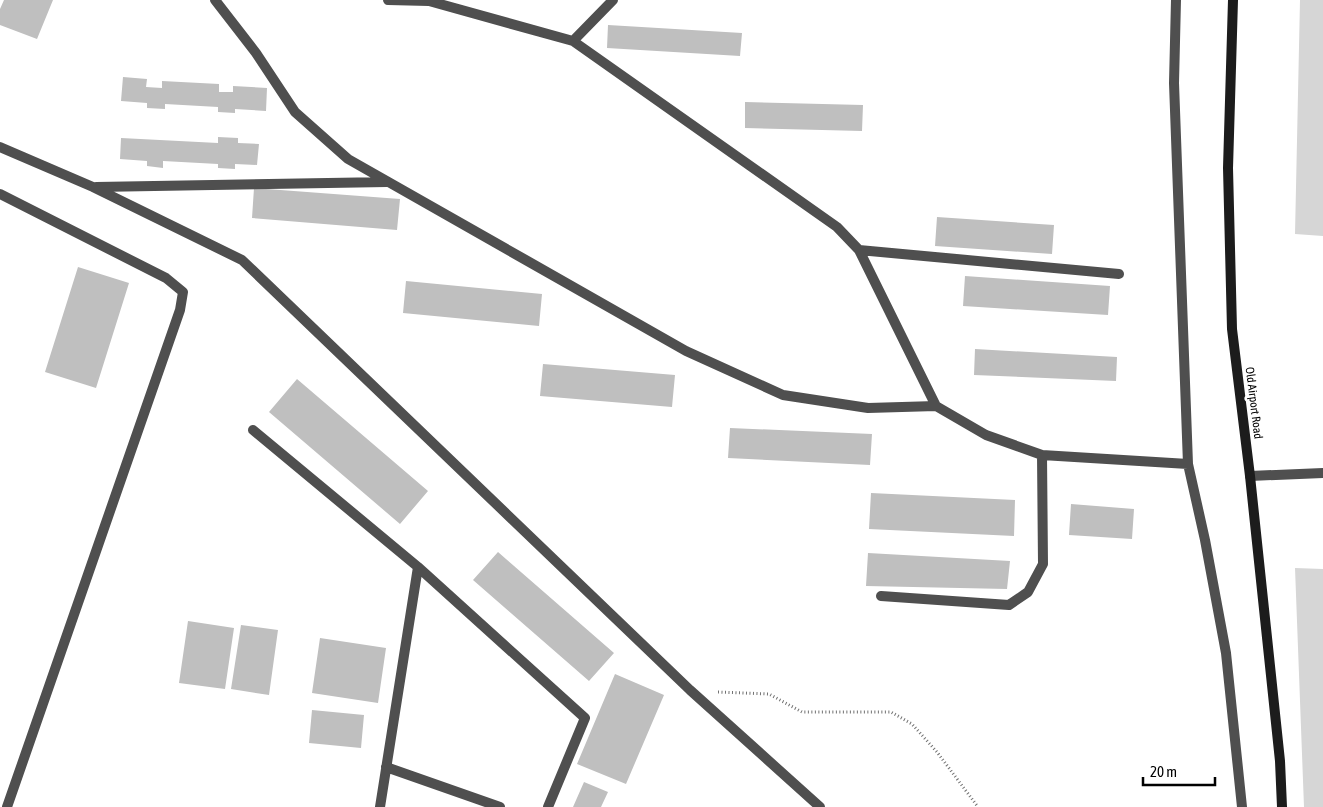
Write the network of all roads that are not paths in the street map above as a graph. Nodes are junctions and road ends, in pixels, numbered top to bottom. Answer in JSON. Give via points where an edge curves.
{"nodes":[{"id":1,"x":215,"y":0,"type":"edge"},
{"id":2,"x":388,"y":0,"type":"edge"},
{"id":3,"x":613,"y":0,"type":"edge"},
{"id":4,"x":1176,"y":0,"type":"edge"},
{"id":5,"x":1233,"y":0,"type":"edge"},
{"id":6,"x":572,"y":40,"type":"junction"},
{"id":7,"x":0,"y":147,"type":"edge"},
{"id":8,"x":388,"y":182,"type":"junction"},
{"id":9,"x":93,"y":187,"type":"junction"},
{"id":10,"x":0,"y":194,"type":"edge"},
{"id":11,"x":859,"y":250,"type":"junction"},
{"id":12,"x":1119,"y":274,"type":"dead end"},
{"id":13,"x":936,"y":406,"type":"junction"},
{"id":14,"x":253,"y":430,"type":"dead end"},
{"id":15,"x":1042,"y":455,"type":"junction"},
{"id":16,"x":1188,"y":464,"type":"junction"},
{"id":17,"x":1323,"y":473,"type":"edge"},
{"id":18,"x":1250,"y":476,"type":"junction"},
{"id":19,"x":418,"y":568,"type":"junction"},
{"id":20,"x":882,"y":596,"type":"dead end"},
{"id":21,"x":386,"y":767,"type":"junction"},
{"id":22,"x":7,"y":807,"type":"edge"},
{"id":23,"x":380,"y":807,"type":"edge"},
{"id":24,"x":500,"y":807,"type":"edge"},
{"id":25,"x":548,"y":807,"type":"edge"},
{"id":26,"x":820,"y":807,"type":"edge"},
{"id":27,"x":1242,"y":807,"type":"edge"},
{"id":28,"x":1282,"y":807,"type":"edge"}],
"edges":[{"from":1,"to":8,"type":"street","via":[[256,52],[295,112],[348,159]]},
{"from":2,"to":6,"type":"street","via":[[429,1]]},
{"from":3,"to":6,"type":"street"},
{"from":4,"to":16,"type":"street","via":[[1174,83]]},
{"from":5,"to":18,"type":"main road","name":"Old Airport Road","via":[[1228,168],[1232,329]]},
{"from":6,"to":11,"type":"street","via":[[837,227]]},
{"from":7,"to":9,"type":"street"},
{"from":8,"to":9,"type":"street"},
{"from":8,"to":13,"type":"street","via":[[686,351],[783,395],[868,408]]},
{"from":9,"to":26,"type":"street","via":[[242,260],[690,690]]},
{"from":10,"to":22,"type":"street","via":[[166,278],[182,292],[180,310]]},
{"from":11,"to":12,"type":"street"},
{"from":11,"to":13,"type":"street"},
{"from":13,"to":15,"type":"street","via":[[986,435]]},
{"from":14,"to":19,"type":"street"},
{"from":15,"to":16,"type":"street"},
{"from":15,"to":20,"type":"street","via":[[1043,564],[1028,592],[1009,605]]},
{"from":16,"to":27,"type":"street","via":[[1226,653]]},
{"from":17,"to":18,"type":"street"},
{"from":18,"to":28,"type":"main road","name":"Old Airport Road"},
{"from":19,"to":21,"type":"street"},
{"from":19,"to":25,"type":"street","via":[[585,718]]},
{"from":21,"to":23,"type":"street"},
{"from":21,"to":24,"type":"street"}]}
